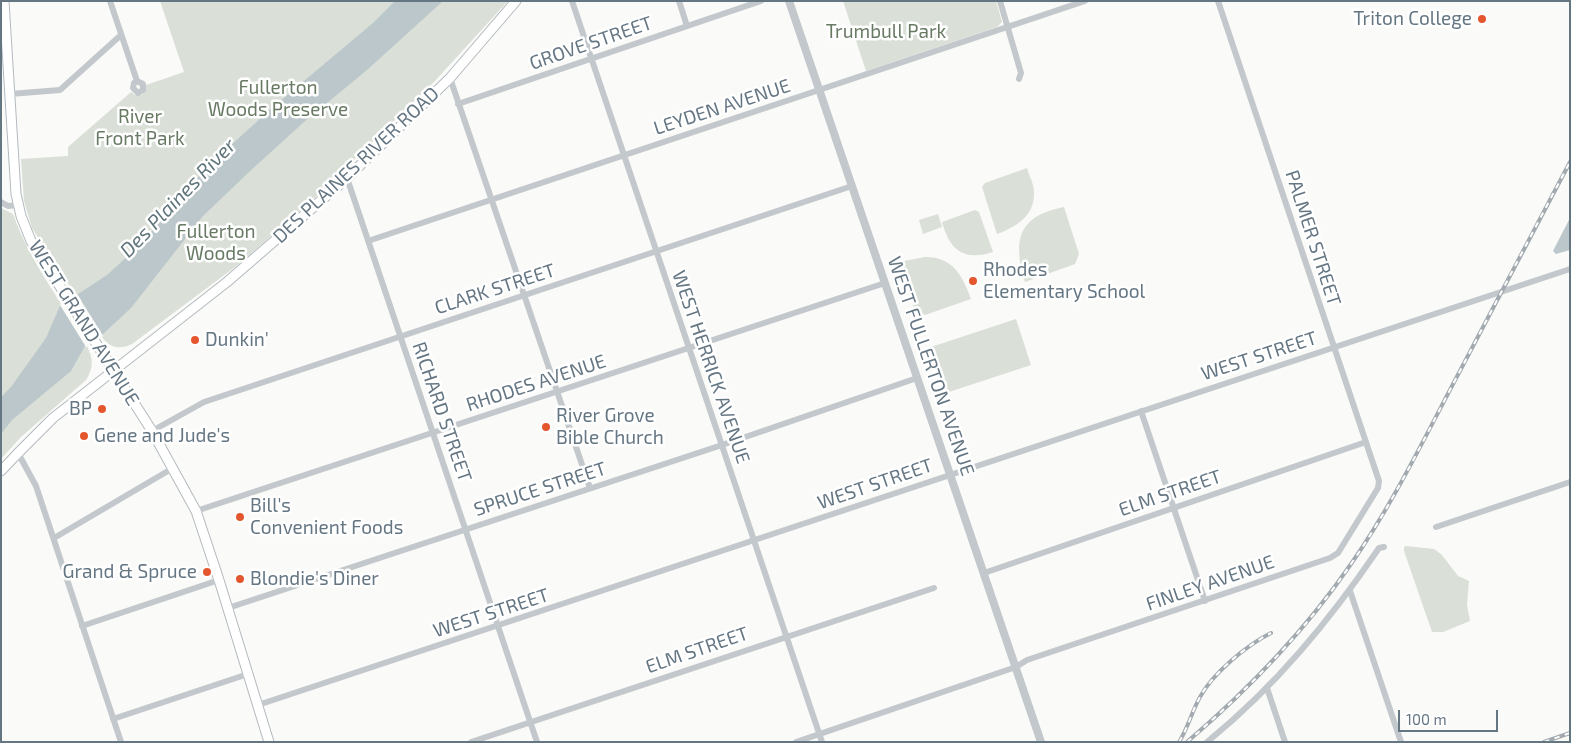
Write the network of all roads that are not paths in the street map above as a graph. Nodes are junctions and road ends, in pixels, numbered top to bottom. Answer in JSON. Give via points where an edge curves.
{"nodes":[{"id":1,"x":4,"y":1,"type":"edge"},
{"id":2,"x":110,"y":1,"type":"edge"},
{"id":3,"x":516,"y":1,"type":"edge"},
{"id":4,"x":572,"y":1,"type":"edge"},
{"id":5,"x":679,"y":1,"type":"edge"},
{"id":6,"x":761,"y":1,"type":"edge"},
{"id":7,"x":789,"y":1,"type":"edge"},
{"id":8,"x":1000,"y":1,"type":"edge"},
{"id":9,"x":1085,"y":1,"type":"edge"},
{"id":10,"x":1218,"y":1,"type":"edge"},
{"id":11,"x":3,"y":18,"type":"edge"},
{"id":12,"x":687,"y":26,"type":"junction"},
{"id":13,"x":1007,"y":28,"type":"junction"},
{"id":14,"x":121,"y":35,"type":"junction"},
{"id":15,"x":591,"y":59,"type":"junction"},
{"id":16,"x":450,"y":78,"type":"junction"},
{"id":17,"x":1019,"y":79,"type":"dead end"},
{"id":18,"x":137,"y":81,"type":"dead end"},
{"id":19,"x":820,"y":90,"type":"junction"},
{"id":20,"x":10,"y":94,"type":"junction"},
{"id":21,"x":458,"y":104,"type":"junction"},
{"id":22,"x":624,"y":155,"type":"junction"},
{"id":23,"x":347,"y":178,"type":"junction"},
{"id":24,"x":852,"y":186,"type":"junction"},
{"id":25,"x":491,"y":200,"type":"junction"},
{"id":26,"x":1,"y":202,"type":"edge"},
{"id":27,"x":18,"y":205,"type":"junction"},
{"id":28,"x":368,"y":241,"type":"junction"},
{"id":29,"x":656,"y":252,"type":"junction"},
{"id":30,"x":1570,"y":269,"type":"edge"},
{"id":31,"x":885,"y":283,"type":"junction"},
{"id":32,"x":524,"y":295,"type":"junction"},
{"id":33,"x":400,"y":337,"type":"junction"},
{"id":34,"x":1334,"y":347,"type":"junction"},
{"id":35,"x":689,"y":348,"type":"junction"},
{"id":36,"x":113,"y":370,"type":"junction"},
{"id":37,"x":918,"y":378,"type":"junction"},
{"id":38,"x":557,"y":392,"type":"junction"},
{"id":39,"x":1141,"y":411,"type":"junction"},
{"id":40,"x":152,"y":432,"type":"junction"},
{"id":41,"x":432,"y":432,"type":"junction"},
{"id":42,"x":1366,"y":442,"type":"junction"},
{"id":43,"x":722,"y":445,"type":"junction"},
{"id":44,"x":18,"y":452,"type":"junction"},
{"id":45,"x":173,"y":468,"type":"junction"},
{"id":46,"x":1,"y":472,"type":"edge"},
{"id":47,"x":950,"y":474,"type":"junction"},
{"id":48,"x":1570,"y":482,"type":"edge"},
{"id":49,"x":1380,"y":484,"type":"joint"},
{"id":50,"x":590,"y":488,"type":"junction"},
{"id":51,"x":1174,"y":507,"type":"junction"},
{"id":52,"x":196,"y":511,"type":"junction"},
{"id":53,"x":1436,"y":527,"type":"dead end"},
{"id":54,"x":465,"y":529,"type":"junction"},
{"id":55,"x":54,"y":538,"type":"junction"},
{"id":56,"x":754,"y":540,"type":"junction"},
{"id":57,"x":1384,"y":547,"type":"dead end"},
{"id":58,"x":984,"y":573,"type":"junction"},
{"id":59,"x":219,"y":580,"type":"junction"},
{"id":60,"x":934,"y":588,"type":"dead end"},
{"id":61,"x":1350,"y":591,"type":"junction"},
{"id":62,"x":1205,"y":601,"type":"junction"},
{"id":63,"x":228,"y":608,"type":"junction"},
{"id":64,"x":82,"y":626,"type":"junction"},
{"id":65,"x":498,"y":626,"type":"junction"},
{"id":66,"x":787,"y":636,"type":"junction"},
{"id":67,"x":1016,"y":666,"type":"junction"},
{"id":68,"x":248,"y":674,"type":"junction"},
{"id":69,"x":1267,"y":688,"type":"junction"},
{"id":70,"x":258,"y":705,"type":"junction"},
{"id":71,"x":113,"y":719,"type":"junction"},
{"id":72,"x":530,"y":722,"type":"junction"},
{"id":73,"x":819,"y":734,"type":"junction"},
{"id":74,"x":121,"y":742,"type":"edge"},
{"id":75,"x":269,"y":742,"type":"edge"},
{"id":76,"x":471,"y":742,"type":"edge"},
{"id":77,"x":537,"y":742,"type":"edge"},
{"id":78,"x":796,"y":742,"type":"edge"},
{"id":79,"x":822,"y":742,"type":"edge"},
{"id":80,"x":1042,"y":742,"type":"edge"},
{"id":81,"x":1207,"y":742,"type":"edge"},
{"id":82,"x":1285,"y":742,"type":"edge"},
{"id":83,"x":1401,"y":742,"type":"edge"}],
"edges":[{"from":1,"to":11,"type":"main road","name":"WEST GRAND AVENUE"},
{"from":2,"to":14,"type":"street"},
{"from":3,"to":16,"type":"main road","name":"DES PLAINES RIVER ROAD"},
{"from":4,"to":15,"type":"street","name":"WEST HERRICK AVENUE"},
{"from":5,"to":12,"type":"street"},
{"from":6,"to":12,"type":"street","name":"GROVE STREET"},
{"from":7,"to":19,"type":"street","name":"WEST FULLERTON AVENUE"},
{"from":8,"to":13,"type":"street"},
{"from":9,"to":13,"type":"street","name":"LEYDEN AVENUE"},
{"from":10,"to":34,"type":"street","name":"PALMER STREET"},
{"from":11,"to":20,"type":"main road","name":"WEST GRAND AVENUE"},
{"from":12,"to":15,"type":"street","name":"GROVE STREET"},
{"from":13,"to":17,"type":"street","via":[[1022,73]]},
{"from":13,"to":19,"type":"street","name":"LEYDEN AVENUE"},
{"from":14,"to":18,"type":"street"},
{"from":14,"to":20,"type":"street","via":[[60,90]]},
{"from":15,"to":21,"type":"street","name":"GROVE STREET"},
{"from":15,"to":22,"type":"street","name":"WEST HERRICK AVENUE"},
{"from":16,"to":21,"type":"street"},
{"from":16,"to":23,"type":"main road","name":"DES PLAINES RIVER ROAD"},
{"from":19,"to":22,"type":"street","name":"LEYDEN AVENUE"},
{"from":19,"to":24,"type":"street","name":"WEST FULLERTON AVENUE"},
{"from":20,"to":27,"type":"main road","name":"WEST GRAND AVENUE"},
{"from":21,"to":25,"type":"street"},
{"from":22,"to":25,"type":"street","name":"LEYDEN AVENUE"},
{"from":22,"to":29,"type":"street","name":"WEST HERRICK AVENUE"},
{"from":23,"to":28,"type":"street","name":"RICHARD STREET"},
{"from":23,"to":36,"type":"main road","name":"DES PLAINES RIVER ROAD","via":[[227,282]]},
{"from":24,"to":29,"type":"street","name":"CLARK STREET"},
{"from":24,"to":31,"type":"street","name":"WEST FULLERTON AVENUE"},
{"from":25,"to":28,"type":"street","name":"LEYDEN AVENUE"},
{"from":25,"to":32,"type":"street"},
{"from":26,"to":27,"type":"street","via":[[8,206]]},
{"from":27,"to":36,"type":"main road","name":"WEST GRAND AVENUE","via":[[31,241]]},
{"from":28,"to":33,"type":"street","name":"RICHARD STREET"},
{"from":29,"to":32,"type":"street","name":"CLARK STREET"},
{"from":29,"to":35,"type":"street","name":"WEST HERRICK AVENUE"},
{"from":30,"to":34,"type":"street","name":"WEST STREET"},
{"from":31,"to":35,"type":"street","name":"RHODES AVENUE"},
{"from":31,"to":37,"type":"street","name":"WEST FULLERTON AVENUE"},
{"from":32,"to":33,"type":"street","name":"CLARK STREET"},
{"from":32,"to":38,"type":"street"},
{"from":33,"to":40,"type":"street","name":"CLARK STREET","via":[[204,402]]},
{"from":33,"to":41,"type":"street","name":"RICHARD STREET"},
{"from":34,"to":39,"type":"street","name":"WEST STREET"},
{"from":34,"to":42,"type":"street","name":"PALMER STREET"},
{"from":35,"to":38,"type":"street","name":"RHODES AVENUE"},
{"from":35,"to":43,"type":"street","name":"WEST HERRICK AVENUE"},
{"from":36,"to":40,"type":"main road","name":"WEST GRAND AVENUE"},
{"from":36,"to":44,"type":"main road","name":"DES PLAINES RIVER ROAD","via":[[53,418]]},
{"from":37,"to":43,"type":"street","name":"SPRUCE STREET"},
{"from":37,"to":47,"type":"street","name":"WEST FULLERTON AVENUE"},
{"from":38,"to":41,"type":"street","name":"RHODES AVENUE"},
{"from":38,"to":50,"type":"street"},
{"from":39,"to":47,"type":"street","name":"WEST STREET"},
{"from":39,"to":51,"type":"street"},
{"from":40,"to":45,"type":"main road","name":"WEST GRAND AVENUE"},
{"from":41,"to":52,"type":"street","name":"RHODES AVENUE"},
{"from":41,"to":54,"type":"street","name":"RICHARD STREET"},
{"from":42,"to":49,"type":"street","name":"PALMER STREET"},
{"from":42,"to":51,"type":"street","name":"ELM STREET"},
{"from":43,"to":50,"type":"street","name":"SPRUCE STREET"},
{"from":43,"to":56,"type":"street","name":"WEST HERRICK AVENUE"},
{"from":44,"to":46,"type":"main road","name":"DES PLAINES RIVER ROAD"},
{"from":44,"to":55,"type":"street","via":[[36,486]]},
{"from":45,"to":52,"type":"main road","name":"WEST GRAND AVENUE"},
{"from":45,"to":55,"type":"street"},
{"from":47,"to":56,"type":"street","name":"WEST STREET"},
{"from":47,"to":58,"type":"street","name":"WEST FULLERTON AVENUE"},
{"from":48,"to":53,"type":"street"},
{"from":49,"to":62,"type":"street","name":"FINLEY AVENUE","via":[[1333,557]]},
{"from":50,"to":54,"type":"street","name":"SPRUCE STREET"},
{"from":51,"to":58,"type":"street","name":"ELM STREET"},
{"from":51,"to":62,"type":"street"},
{"from":52,"to":59,"type":"main road","name":"WEST GRAND AVENUE"},
{"from":54,"to":63,"type":"street","name":"SPRUCE STREET"},
{"from":54,"to":65,"type":"street","name":"RICHARD STREET"},
{"from":55,"to":64,"type":"street"},
{"from":56,"to":65,"type":"street","name":"WEST STREET"},
{"from":56,"to":66,"type":"street","name":"WEST HERRICK AVENUE"},
{"from":57,"to":61,"type":"street","via":[[1379,548]]},
{"from":58,"to":67,"type":"street","name":"WEST FULLERTON AVENUE"},
{"from":59,"to":63,"type":"main road","name":"WEST GRAND AVENUE"},
{"from":59,"to":64,"type":"street"},
{"from":60,"to":66,"type":"street","name":"ELM STREET"},
{"from":61,"to":69,"type":"street","via":[[1310,643]]},
{"from":61,"to":83,"type":"street"},
{"from":62,"to":67,"type":"street","name":"FINLEY AVENUE"},
{"from":63,"to":68,"type":"main road","name":"WEST GRAND AVENUE"},
{"from":64,"to":71,"type":"street"},
{"from":65,"to":70,"type":"street","name":"WEST STREET"},
{"from":65,"to":72,"type":"street","name":"RICHARD STREET"},
{"from":66,"to":72,"type":"street","name":"ELM STREET"},
{"from":66,"to":73,"type":"street","name":"WEST HERRICK AVENUE"},
{"from":67,"to":73,"type":"street","name":"FINLEY AVENUE"},
{"from":67,"to":80,"type":"street","name":"WEST FULLERTON AVENUE"},
{"from":68,"to":70,"type":"main road","name":"WEST GRAND AVENUE"},
{"from":68,"to":71,"type":"street"},
{"from":69,"to":81,"type":"street"},
{"from":69,"to":82,"type":"street"},
{"from":70,"to":75,"type":"main road","name":"WEST GRAND AVENUE"},
{"from":71,"to":74,"type":"street"},
{"from":72,"to":76,"type":"street","name":"ELM STREET"},
{"from":72,"to":77,"type":"street","name":"RICHARD STREET"},
{"from":73,"to":78,"type":"street","name":"FINLEY AVENUE"},
{"from":73,"to":79,"type":"street","name":"WEST HERRICK AVENUE"}]}
